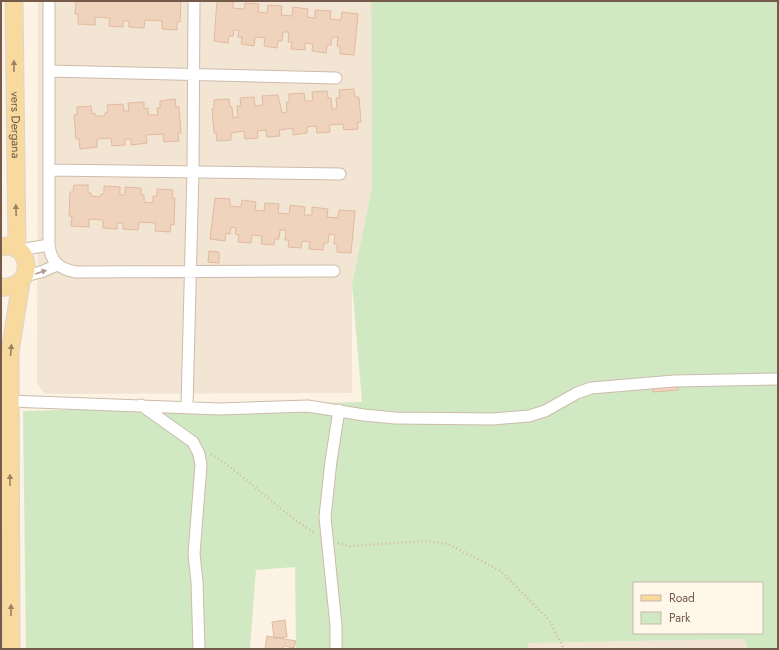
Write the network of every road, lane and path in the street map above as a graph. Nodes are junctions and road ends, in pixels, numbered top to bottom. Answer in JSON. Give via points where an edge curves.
{"nodes":[{"id":1,"x":14,"y":1,"type":"edge"},
{"id":2,"x":49,"y":1,"type":"edge"},
{"id":3,"x":194,"y":1,"type":"edge"},
{"id":4,"x":49,"y":71,"type":"junction"},
{"id":5,"x":194,"y":73,"type":"junction"},
{"id":6,"x":336,"y":78,"type":"dead end"},
{"id":7,"x":49,"y":170,"type":"junction"},
{"id":8,"x":193,"y":171,"type":"junction"},
{"id":9,"x":340,"y":174,"type":"dead end"},
{"id":10,"x":49,"y":245,"type":"junction"},
{"id":11,"x":12,"y":248,"type":"edge"},
{"id":12,"x":57,"y":265,"type":"junction"},
{"id":13,"x":191,"y":271,"type":"junction"},
{"id":14,"x":334,"y":271,"type":"dead end"},
{"id":15,"x":23,"y":279,"type":"junction"},
{"id":16,"x":1,"y":287,"type":"edge"},
{"id":17,"x":778,"y":379,"type":"edge"},
{"id":18,"x":10,"y":401,"type":"junction"},
{"id":19,"x":141,"y":405,"type":"junction"},
{"id":20,"x":187,"y":406,"type":"junction"},
{"id":21,"x":339,"y":410,"type":"junction"},
{"id":22,"x":193,"y":442,"type":"junction"},
{"id":23,"x":327,"y":540,"type":"junction"},
{"id":24,"x":11,"y":649,"type":"edge"},
{"id":25,"x":199,"y":649,"type":"edge"},
{"id":26,"x":336,"y":649,"type":"edge"},
{"id":27,"x":564,"y":649,"type":"edge"}],
"edges":[{"from":11,"to":1,"type":"main road","name":"vers Dergana","one_way":true},
{"from":2,"to":4,"type":"street"},
{"from":3,"to":5,"type":"street"},
{"from":4,"to":5,"type":"street"},
{"from":4,"to":7,"type":"street"},
{"from":5,"to":6,"type":"street"},
{"from":5,"to":8,"type":"street"},
{"from":7,"to":8,"type":"street"},
{"from":7,"to":10,"type":"street"},
{"from":8,"to":9,"type":"street"},
{"from":8,"to":13,"type":"street"},
{"from":10,"to":11,"type":"street"},
{"from":10,"to":12,"type":"street"},
{"from":11,"to":15,"type":"main road","name":"vers Dergana","via":[[26,262]]},
{"from":12,"to":13,"type":"street","via":[[76,272]]},
{"from":15,"to":12,"type":"street","one_way":true},
{"from":13,"to":14,"type":"street"},
{"from":13,"to":20,"type":"street"},
{"from":15,"to":16,"type":"main road","via":[[8,288]]},
{"from":18,"to":15,"type":"main road","one_way":true,"via":[[10,352]]},
{"from":17,"to":21,"type":"street","via":[[674,381],[590,388],[545,411],[529,416],[493,419],[395,418]]},
{"from":18,"to":19,"type":"street"},
{"from":24,"to":18,"type":"main road","one_way":true},
{"from":19,"to":20,"type":"street"},
{"from":19,"to":22,"type":"street"},
{"from":20,"to":21,"type":"street","via":[[219,409],[308,406]]},
{"from":21,"to":23,"type":"street","via":[[325,517]]},
{"from":22,"to":23,"type":"path","via":[[229,465],[297,522]]},
{"from":22,"to":25,"type":"street","via":[[201,465],[194,554]]},
{"from":23,"to":26,"type":"street"},
{"from":23,"to":27,"type":"path","via":[[350,546],[426,541],[448,544],[501,571],[549,620]]}]}
